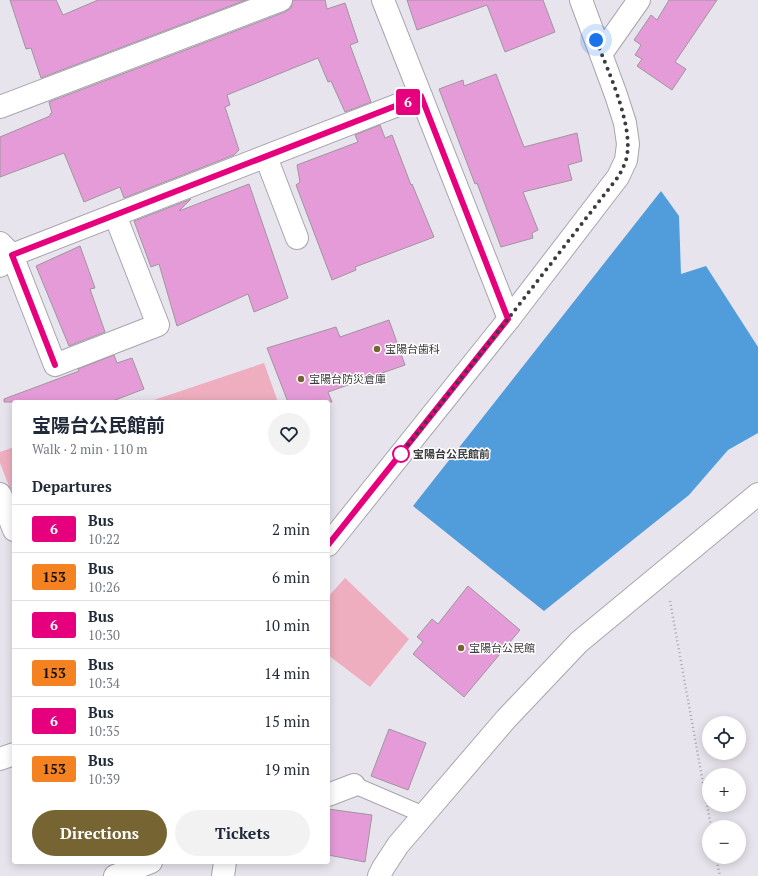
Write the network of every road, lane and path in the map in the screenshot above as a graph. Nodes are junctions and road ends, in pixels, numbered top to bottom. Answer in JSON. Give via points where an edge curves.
{"nodes":[{"id":1,"x":281,"y":0,"type":"edge"},
{"id":2,"x":383,"y":0,"type":"edge"},
{"id":3,"x":580,"y":0,"type":"edge"},
{"id":4,"x":639,"y":0,"type":"edge"},
{"id":5,"x":601,"y":54,"type":"junction"},
{"id":6,"x":421,"y":96,"type":"junction"},
{"id":7,"x":0,"y":107,"type":"edge"},
{"id":8,"x":266,"y":157,"type":"junction"},
{"id":9,"x":115,"y":214,"type":"junction"},
{"id":10,"x":297,"y":238,"type":"dead end"},
{"id":11,"x":4,"y":255,"type":"edge"},
{"id":12,"x":508,"y":319,"type":"junction"},
{"id":13,"x":0,"y":494,"type":"edge"},
{"id":14,"x":758,"y":494,"type":"edge"},
{"id":15,"x":12,"y":525,"type":"edge"},
{"id":16,"x":330,"y":542,"type":"edge"},
{"id":17,"x":665,"y":571,"type":"junction"},
{"id":18,"x":354,"y":785,"type":"joint"},
{"id":19,"x":330,"y":794,"type":"edge"},
{"id":20,"x":424,"y":815,"type":"junction"},
{"id":21,"x":710,"y":820,"type":"edge"},
{"id":22,"x":146,"y":864,"type":"edge"},
{"id":23,"x":225,"y":864,"type":"edge"},
{"id":24,"x":717,"y":864,"type":"edge"},
{"id":25,"x":115,"y":876,"type":"edge"},
{"id":26,"x":223,"y":876,"type":"edge"},
{"id":27,"x":379,"y":876,"type":"edge"},
{"id":28,"x":720,"y":876,"type":"edge"}],
"edges":[{"from":1,"to":7,"type":"street"},
{"from":2,"to":6,"type":"street"},
{"from":3,"to":5,"type":"street"},
{"from":4,"to":5,"type":"street"},
{"from":5,"to":12,"type":"street","via":[[625,123],[628,144],[626,160],[618,177]]},
{"from":6,"to":8,"type":"street"},
{"from":6,"to":12,"type":"street"},
{"from":8,"to":9,"type":"street"},
{"from":8,"to":10,"type":"street"},
{"from":9,"to":11,"type":"street"},
{"from":9,"to":11,"type":"street","via":[[158,325],[55,365]]},
{"from":12,"to":16,"type":"street"},
{"from":13,"to":15,"type":"street"},
{"from":14,"to":17,"type":"street"},
{"from":17,"to":20,"type":"street","via":[[579,642],[506,719]]},
{"from":17,"to":21,"type":"path"},
{"from":18,"to":19,"type":"street"},
{"from":18,"to":20,"type":"lane"},
{"from":20,"to":27,"type":"street","via":[[398,845]]},
{"from":22,"to":25,"type":"street"},
{"from":23,"to":26,"type":"street"},
{"from":24,"to":28,"type":"path"}]}
